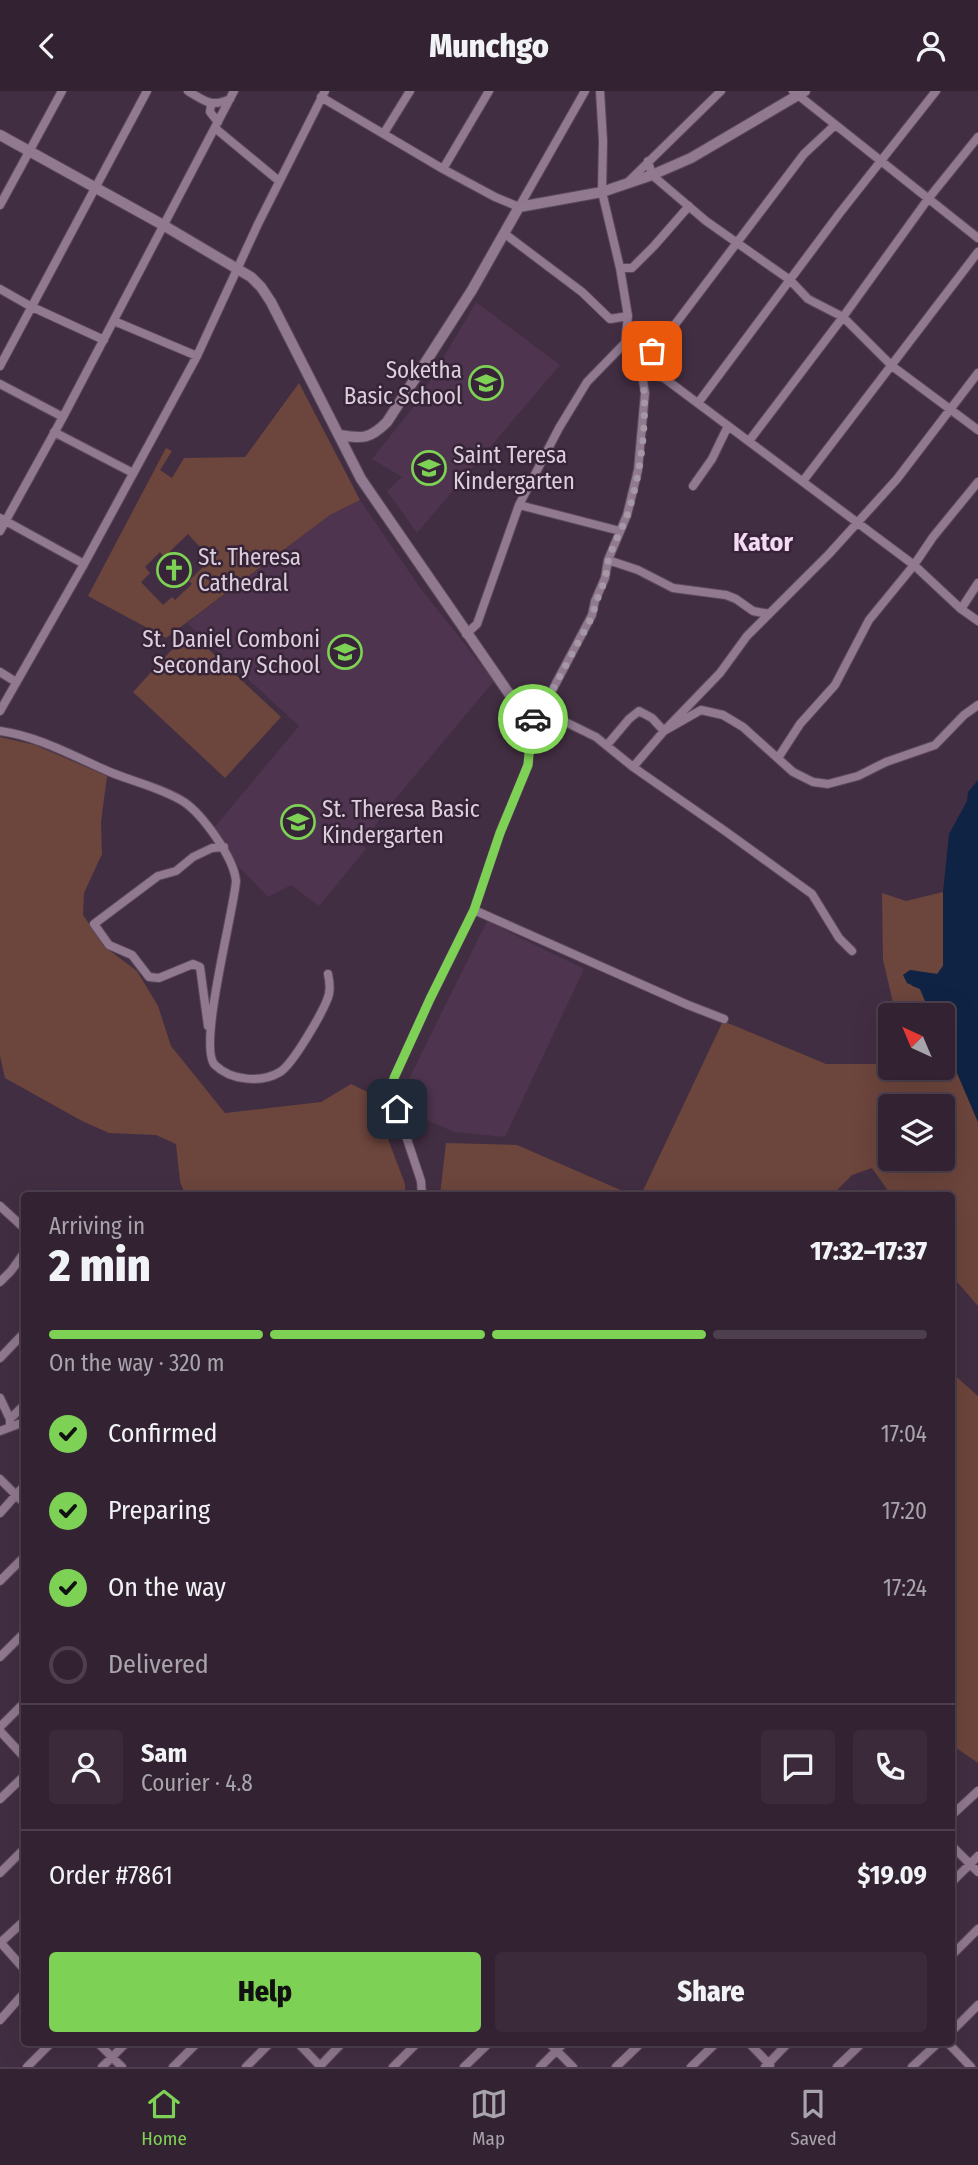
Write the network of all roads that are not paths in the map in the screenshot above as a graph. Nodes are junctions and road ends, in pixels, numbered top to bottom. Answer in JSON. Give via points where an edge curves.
{"nodes":[{"id":1,"x":62,"y":91,"type":"edge"},
{"id":2,"x":147,"y":91,"type":"edge"},
{"id":3,"x":188,"y":91,"type":"edge"},
{"id":4,"x":410,"y":91,"type":"edge"},
{"id":5,"x":489,"y":91,"type":"edge"},
{"id":6,"x":585,"y":91,"type":"edge"},
{"id":7,"x":600,"y":91,"type":"edge"},
{"id":8,"x":721,"y":91,"type":"edge"},
{"id":9,"x":936,"y":91,"type":"edge"},
{"id":10,"x":798,"y":92,"type":"edge"},
{"id":11,"x":323,"y":94,"type":"edge"},
{"id":12,"x":232,"y":95,"type":"edge"},
{"id":13,"x":211,"y":104,"type":"junction"},
{"id":14,"x":216,"y":125,"type":"junction"},
{"id":15,"x":835,"y":125,"type":"junction"},
{"id":16,"x":384,"y":133,"type":"junction"},
{"id":17,"x":0,"y":135,"type":"edge"},
{"id":18,"x":978,"y":137,"type":"edge"},
{"id":19,"x":29,"y":151,"type":"junction"},
{"id":20,"x":648,"y":161,"type":"junction"},
{"id":21,"x":880,"y":161,"type":"junction"},
{"id":22,"x":443,"y":169,"type":"junction"},
{"id":23,"x":652,"y":175,"type":"junction"},
{"id":24,"x":279,"y":181,"type":"junction"},
{"id":25,"x":627,"y":183,"type":"junction"},
{"id":26,"x":94,"y":187,"type":"junction"},
{"id":27,"x":601,"y":192,"type":"junction"},
{"id":28,"x":928,"y":199,"type":"junction"},
{"id":29,"x":0,"y":205,"type":"edge"},
{"id":30,"x":689,"y":206,"type":"junction"},
{"id":31,"x":519,"y":207,"type":"junction"},
{"id":32,"x":163,"y":225,"type":"junction"},
{"id":33,"x":505,"y":234,"type":"junction"},
{"id":34,"x":978,"y":238,"type":"edge"},
{"id":35,"x":736,"y":243,"type":"junction"},
{"id":36,"x":978,"y":252,"type":"edge"},
{"id":37,"x":620,"y":268,"type":"junction"},
{"id":38,"x":237,"y":269,"type":"junction"},
{"id":39,"x":790,"y":280,"type":"junction"},
{"id":40,"x":0,"y":289,"type":"edge"},
{"id":41,"x":30,"y":306,"type":"junction"},
{"id":42,"x":628,"y":316,"type":"junction"},
{"id":43,"x":843,"y":317,"type":"junction"},
{"id":44,"x":114,"y":321,"type":"junction"},
{"id":45,"x":104,"y":340,"type":"junction"},
{"id":46,"x":625,"y":343,"type":"junction"},
{"id":47,"x":197,"y":356,"type":"junction"},
{"id":48,"x":0,"y":366,"type":"edge"},
{"id":49,"x":892,"y":366,"type":"junction"},
{"id":50,"x":641,"y":367,"type":"junction"},
{"id":51,"x":978,"y":373,"type":"edge"},
{"id":52,"x":0,"y":384,"type":"edge"},
{"id":53,"x":698,"y":403,"type":"junction"},
{"id":54,"x":951,"y":409,"type":"junction"},
{"id":55,"x":63,"y":417,"type":"junction"},
{"id":56,"x":727,"y":426,"type":"junction"},
{"id":57,"x":978,"y":430,"type":"edge"},
{"id":58,"x":54,"y":432,"type":"junction"},
{"id":59,"x":339,"y":435,"type":"junction"},
{"id":60,"x":749,"y":441,"type":"junction"},
{"id":61,"x":133,"y":473,"type":"junction"},
{"id":62,"x":803,"y":481,"type":"junction"},
{"id":63,"x":978,"y":482,"type":"edge"},
{"id":64,"x":694,"y":486,"type":"dead end"},
{"id":65,"x":519,"y":505,"type":"junction"},
{"id":66,"x":3,"y":519,"type":"edge"},
{"id":67,"x":857,"y":523,"type":"junction"},
{"id":68,"x":0,"y":531,"type":"edge"},
{"id":69,"x":620,"y":531,"type":"junction"},
{"id":70,"x":608,"y":560,"type":"junction"},
{"id":71,"x":84,"y":563,"type":"junction"},
{"id":72,"x":914,"y":565,"type":"junction"},
{"id":73,"x":978,"y":583,"type":"edge"},
{"id":74,"x":961,"y":609,"type":"junction"},
{"id":75,"x":769,"y":614,"type":"junction"},
{"id":76,"x":978,"y":621,"type":"edge"},
{"id":77,"x":466,"y":633,"type":"junction"},
{"id":78,"x":0,"y":672,"type":"edge"},
{"id":79,"x":16,"y":681,"type":"junction"},
{"id":80,"x":512,"y":698,"type":"junction"},
{"id":81,"x":978,"y":705,"type":"edge"},
{"id":82,"x":541,"y":710,"type":"junction"},
{"id":83,"x":0,"y":711,"type":"edge"},
{"id":84,"x":527,"y":726,"type":"junction"},
{"id":85,"x":0,"y":731,"type":"edge"},
{"id":86,"x":664,"y":731,"type":"junction"},
{"id":87,"x":607,"y":745,"type":"junction"},
{"id":88,"x":778,"y":758,"type":"junction"},
{"id":89,"x":633,"y":767,"type":"junction"},
{"id":90,"x":224,"y":847,"type":"junction"},
{"id":91,"x":474,"y":910,"type":"junction"},
{"id":92,"x":852,"y":951,"type":"dead end"},
{"id":93,"x":328,"y":974,"type":"dead end"},
{"id":94,"x":724,"y":1019,"type":"dead end"},
{"id":95,"x":210,"y":1040,"type":"junction"},
{"id":96,"x":422,"y":1192,"type":"edge"},
{"id":97,"x":0,"y":1206,"type":"edge"},
{"id":98,"x":21,"y":1226,"type":"edge"},
{"id":99,"x":21,"y":1257,"type":"edge"},
{"id":100,"x":0,"y":1282,"type":"edge"},
{"id":101,"x":21,"y":1336,"type":"edge"},
{"id":102,"x":0,"y":1358,"type":"edge"},
{"id":103,"x":0,"y":1398,"type":"edge"},
{"id":104,"x":21,"y":1409,"type":"edge"},
{"id":105,"x":21,"y":1422,"type":"edge"},
{"id":106,"x":10,"y":1423,"type":"junction"},
{"id":107,"x":0,"y":1431,"type":"edge"},
{"id":108,"x":0,"y":1479,"type":"edge"},
{"id":109,"x":21,"y":1489,"type":"edge"},
{"id":110,"x":16,"y":1495,"type":"junction"},
{"id":111,"x":21,"y":1500,"type":"edge"},
{"id":112,"x":0,"y":1513,"type":"edge"},
{"id":113,"x":21,"y":1560,"type":"edge"},
{"id":114,"x":0,"y":1581,"type":"edge"},
{"id":115,"x":21,"y":1636,"type":"edge"},
{"id":116,"x":0,"y":1657,"type":"edge"},
{"id":117,"x":21,"y":1706,"type":"edge"},
{"id":118,"x":0,"y":1729,"type":"edge"},
{"id":119,"x":21,"y":1754,"type":"edge"},
{"id":120,"x":21,"y":1779,"type":"edge"},
{"id":121,"x":978,"y":1791,"type":"edge"},
{"id":122,"x":0,"y":1799,"type":"edge"},
{"id":123,"x":955,"y":1812,"type":"edge"},
{"id":124,"x":955,"y":1849,"type":"edge"},
{"id":125,"x":21,"y":1852,"type":"edge"},
{"id":126,"x":978,"y":1856,"type":"edge"},
{"id":127,"x":970,"y":1864,"type":"junction"},
{"id":128,"x":978,"y":1872,"type":"edge"},
{"id":129,"x":0,"y":1873,"type":"edge"},
{"id":130,"x":955,"y":1879,"type":"edge"},
{"id":131,"x":21,"y":1924,"type":"edge"},
{"id":132,"x":978,"y":1929,"type":"edge"},
{"id":133,"x":0,"y":1943,"type":"edge"},
{"id":134,"x":955,"y":1952,"type":"edge"},
{"id":135,"x":21,"y":1966,"type":"edge"},
{"id":136,"x":21,"y":1996,"type":"edge"},
{"id":137,"x":978,"y":2005,"type":"edge"},
{"id":138,"x":0,"y":2020,"type":"edge"},
{"id":139,"x":955,"y":2028,"type":"edge"},
{"id":140,"x":48,"y":2046,"type":"edge"},
{"id":141,"x":101,"y":2046,"type":"edge"},
{"id":142,"x":123,"y":2046,"type":"edge"},
{"id":143,"x":194,"y":2046,"type":"edge"},
{"id":144,"x":267,"y":2046,"type":"edge"},
{"id":145,"x":301,"y":2046,"type":"edge"},
{"id":146,"x":339,"y":2046,"type":"edge"},
{"id":147,"x":414,"y":2046,"type":"edge"},
{"id":148,"x":487,"y":2046,"type":"edge"},
{"id":149,"x":552,"y":2046,"type":"edge"},
{"id":150,"x":561,"y":2046,"type":"edge"},
{"id":151,"x":638,"y":2046,"type":"edge"},
{"id":152,"x":713,"y":2046,"type":"edge"},
{"id":153,"x":752,"y":2046,"type":"edge"},
{"id":154,"x":786,"y":2046,"type":"edge"},
{"id":155,"x":859,"y":2046,"type":"edge"},
{"id":156,"x":935,"y":2046,"type":"edge"},
{"id":157,"x":951,"y":2046,"type":"edge"},
{"id":158,"x":556,"y":2051,"type":"junction"},
{"id":159,"x":112,"y":2057,"type":"junction"},
{"id":160,"x":769,"y":2066,"type":"edge"},
{"id":161,"x":27,"y":2067,"type":"edge"},
{"id":162,"x":102,"y":2067,"type":"edge"},
{"id":163,"x":122,"y":2067,"type":"edge"},
{"id":164,"x":173,"y":2067,"type":"edge"},
{"id":165,"x":246,"y":2067,"type":"edge"},
{"id":166,"x":320,"y":2067,"type":"edge"},
{"id":167,"x":393,"y":2067,"type":"edge"},
{"id":168,"x":464,"y":2067,"type":"edge"},
{"id":169,"x":540,"y":2067,"type":"edge"},
{"id":170,"x":573,"y":2067,"type":"edge"},
{"id":171,"x":616,"y":2067,"type":"edge"},
{"id":172,"x":691,"y":2067,"type":"edge"},
{"id":173,"x":837,"y":2067,"type":"edge"},
{"id":174,"x":912,"y":2067,"type":"edge"},
{"id":175,"x":971,"y":2067,"type":"edge"}],
"edges":[{"from":1,"to":19,"type":"street"},
{"from":2,"to":26,"type":"street"},
{"from":3,"to":13,"type":"street"},
{"from":4,"to":16,"type":"street"},
{"from":5,"to":22,"type":"street"},
{"from":6,"to":31,"type":"street"},
{"from":7,"to":27,"type":"street"},
{"from":8,"to":20,"type":"street"},
{"from":9,"to":21,"type":"street"},
{"from":10,"to":15,"type":"street"},
{"from":10,"to":23,"type":"street","via":[[691,158]]},
{"from":11,"to":16,"type":"street"},
{"from":11,"to":24,"type":"street"},
{"from":12,"to":13,"type":"street"},
{"from":12,"to":14,"type":"street"},
{"from":13,"to":14,"type":"street"},
{"from":14,"to":24,"type":"street"},
{"from":14,"to":32,"type":"street"},
{"from":15,"to":21,"type":"street"},
{"from":15,"to":35,"type":"street","via":[[804,154]]},
{"from":16,"to":22,"type":"street"},
{"from":17,"to":19,"type":"street"},
{"from":18,"to":28,"type":"street"},
{"from":19,"to":26,"type":"street"},
{"from":19,"to":29,"type":"street"},
{"from":20,"to":23,"type":"street"},
{"from":20,"to":25,"type":"street"},
{"from":21,"to":28,"type":"street"},
{"from":21,"to":39,"type":"street"},
{"from":22,"to":31,"type":"street"},
{"from":23,"to":25,"type":"street"},
{"from":23,"to":30,"type":"street"},
{"from":24,"to":38,"type":"street"},
{"from":25,"to":27,"type":"street"},
{"from":26,"to":32,"type":"street"},
{"from":26,"to":41,"type":"street"},
{"from":27,"to":31,"type":"street"},
{"from":27,"to":37,"type":"street"},
{"from":28,"to":34,"type":"street"},
{"from":28,"to":43,"type":"street"},
{"from":30,"to":35,"type":"street"},
{"from":30,"to":37,"type":"street","via":[[632,268]]},
{"from":31,"to":33,"type":"street"},
{"from":32,"to":38,"type":"street"},
{"from":32,"to":44,"type":"street"},
{"from":33,"to":42,"type":"street","via":[[610,319]]},
{"from":33,"to":59,"type":"street","via":[[387,422],[375,434],[359,439]]},
{"from":35,"to":39,"type":"street"},
{"from":35,"to":50,"type":"street"},
{"from":36,"to":49,"type":"street"},
{"from":37,"to":42,"type":"street"},
{"from":38,"to":47,"type":"street"},
{"from":38,"to":59,"type":"street","via":[[251,277],[271,302]]},
{"from":39,"to":43,"type":"street","via":[[808,299]]},
{"from":39,"to":53,"type":"street"},
{"from":40,"to":41,"type":"street"},
{"from":41,"to":45,"type":"street"},
{"from":41,"to":48,"type":"street"},
{"from":42,"to":46,"type":"street"},
{"from":43,"to":49,"type":"street"},
{"from":43,"to":60,"type":"street"},
{"from":44,"to":45,"type":"street"},
{"from":44,"to":47,"type":"street"},
{"from":45,"to":55,"type":"street"},
{"from":46,"to":50,"type":"street"},
{"from":46,"to":65,"type":"street","via":[[587,382]]},
{"from":47,"to":61,"type":"street"},
{"from":49,"to":54,"type":"street"},
{"from":49,"to":62,"type":"street"},
{"from":50,"to":53,"type":"street"},
{"from":50,"to":69,"type":"street","via":[[645,393],[638,471]]},
{"from":51,"to":54,"type":"street"},
{"from":52,"to":55,"type":"street"},
{"from":53,"to":56,"type":"street"},
{"from":54,"to":57,"type":"street"},
{"from":54,"to":67,"type":"street"},
{"from":55,"to":58,"type":"street"},
{"from":56,"to":60,"type":"street"},
{"from":56,"to":64,"type":"street"},
{"from":58,"to":61,"type":"street"},
{"from":58,"to":66,"type":"street"},
{"from":59,"to":77,"type":"street","via":[[360,479]]},
{"from":60,"to":62,"type":"street"},
{"from":61,"to":71,"type":"street"},
{"from":62,"to":67,"type":"street"},
{"from":63,"to":72,"type":"street"},
{"from":65,"to":69,"type":"street"},
{"from":65,"to":77,"type":"street","via":[[477,624]]},
{"from":66,"to":68,"type":"street"},
{"from":66,"to":71,"type":"street"},
{"from":67,"to":72,"type":"street"},
{"from":67,"to":75,"type":"street"},
{"from":69,"to":70,"type":"street"},
{"from":70,"to":75,"type":"street","via":[[638,569],[673,588],[726,595],[753,611]]},
{"from":70,"to":82,"type":"street","via":[[593,615]]},
{"from":71,"to":79,"type":"street"},
{"from":72,"to":74,"type":"street"},
{"from":72,"to":88,"type":"street","via":[[869,620],[835,685],[800,724]]},
{"from":73,"to":74,"type":"street"},
{"from":74,"to":76,"type":"street"},
{"from":75,"to":86,"type":"street"},
{"from":77,"to":80,"type":"street"},
{"from":78,"to":79,"type":"street"},
{"from":79,"to":83,"type":"street"},
{"from":80,"to":82,"type":"street"},
{"from":80,"to":84,"type":"street"},
{"from":81,"to":88,"type":"street","via":[[935,745],[837,782],[814,782]]},
{"from":82,"to":84,"type":"street"},
{"from":82,"to":87,"type":"street"},
{"from":84,"to":91,"type":"street","via":[[528,765]]},
{"from":85,"to":90,"type":"street","via":[[185,803]]},
{"from":86,"to":87,"type":"street","via":[[639,711]]},
{"from":86,"to":88,"type":"street","via":[[701,710],[711,712],[732,719]]},
{"from":86,"to":89,"type":"street"},
{"from":87,"to":89,"type":"street"},
{"from":89,"to":92,"type":"street","via":[[812,894]]},
{"from":90,"to":95,"type":"street","via":[[236,881]]},
{"from":90,"to":95,"type":"street","via":[[212,848],[176,871],[158,876],[94,924],[109,945],[132,955],[149,977],[159,978],[193,964],[200,967]]},
{"from":91,"to":94,"type":"street"},
{"from":91,"to":96,"type":"street","via":[[394,1078],[397,1109]]},
{"from":93,"to":95,"type":"street","via":[[328,1000],[281,1072],[261,1079],[224,1072],[210,1059]]},
{"from":97,"to":98,"type":"street"},
{"from":99,"to":100,"type":"street"},
{"from":101,"to":102,"type":"street"},
{"from":103,"to":106,"type":"street"},
{"from":104,"to":106,"type":"street"},
{"from":105,"to":106,"type":"street"},
{"from":106,"to":107,"type":"street"},
{"from":108,"to":110,"type":"street"},
{"from":109,"to":110,"type":"street"},
{"from":110,"to":111,"type":"street"},
{"from":110,"to":112,"type":"street"},
{"from":113,"to":114,"type":"street"},
{"from":115,"to":116,"type":"street"},
{"from":117,"to":118,"type":"street"},
{"from":118,"to":119,"type":"street"},
{"from":120,"to":122,"type":"street"},
{"from":121,"to":123,"type":"street"},
{"from":124,"to":127,"type":"street"},
{"from":125,"to":129,"type":"street"},
{"from":126,"to":127,"type":"street"},
{"from":127,"to":128,"type":"street"},
{"from":127,"to":130,"type":"street"},
{"from":131,"to":133,"type":"street"},
{"from":132,"to":134,"type":"street"},
{"from":133,"to":135,"type":"street"},
{"from":136,"to":138,"type":"street"},
{"from":137,"to":139,"type":"street"},
{"from":140,"to":161,"type":"street"},
{"from":141,"to":159,"type":"street"},
{"from":142,"to":159,"type":"street"},
{"from":143,"to":164,"type":"street"},
{"from":144,"to":165,"type":"street"},
{"from":145,"to":166,"type":"street"},
{"from":146,"to":166,"type":"street"},
{"from":147,"to":167,"type":"street"},
{"from":148,"to":168,"type":"street"},
{"from":149,"to":158,"type":"street"},
{"from":150,"to":158,"type":"street"},
{"from":151,"to":171,"type":"street"},
{"from":152,"to":172,"type":"street"},
{"from":153,"to":160,"type":"street"},
{"from":154,"to":160,"type":"street"},
{"from":155,"to":173,"type":"street"},
{"from":156,"to":174,"type":"street"},
{"from":157,"to":175,"type":"street"},
{"from":158,"to":169,"type":"street"},
{"from":158,"to":170,"type":"street"},
{"from":159,"to":162,"type":"street"},
{"from":159,"to":163,"type":"street"}]}
